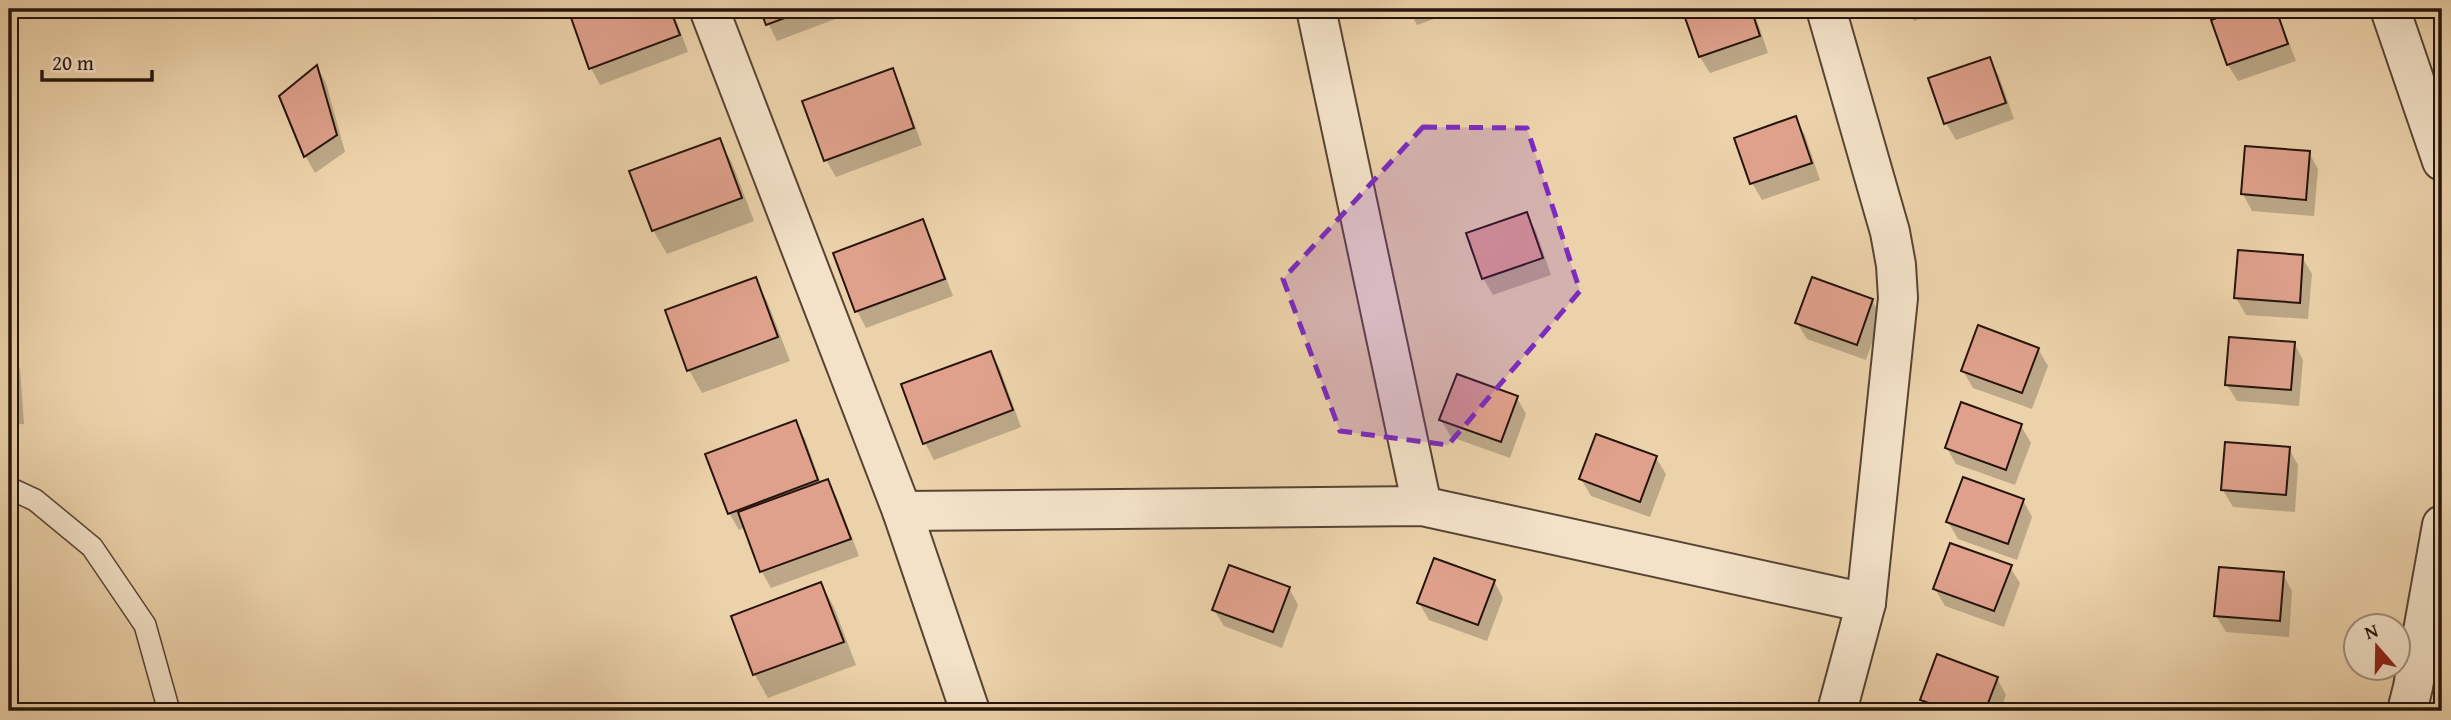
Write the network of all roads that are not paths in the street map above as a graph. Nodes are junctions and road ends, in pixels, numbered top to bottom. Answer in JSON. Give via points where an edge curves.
{"nodes":[{"id":1,"x":709,"y":9,"type":"edge"},
{"id":2,"x":1316,"y":9,"type":"edge"},
{"id":3,"x":1826,"y":9,"type":"edge"},
{"id":4,"x":2390,"y":9,"type":"edge"},
{"id":5,"x":2442,"y":162,"type":"edge"},
{"id":6,"x":9,"y":488,"type":"edge"},
{"id":7,"x":1422,"y":506,"type":"junction"},
{"id":8,"x":902,"y":512,"type":"junction"},
{"id":9,"x":2442,"y":525,"type":"edge"},
{"id":10,"x":1866,"y":603,"type":"junction"},
{"id":11,"x":169,"y":711,"type":"edge"},
{"id":12,"x":970,"y":711,"type":"edge"},
{"id":13,"x":1837,"y":711,"type":"edge"},
{"id":14,"x":2407,"y":711,"type":"edge"}],
"edges":[{"from":1,"to":8,"type":"street"},
{"from":2,"to":7,"type":"street"},
{"from":3,"to":10,"type":"street","via":[[1896,265],[1898,298]]},
{"from":4,"to":5,"type":"street"},
{"from":6,"to":11,"type":"lane","via":[[35,500],[92,547],[145,625]]},
{"from":7,"to":8,"type":"street"},
{"from":7,"to":10,"type":"street"},
{"from":8,"to":12,"type":"street"},
{"from":9,"to":14,"type":"street"},
{"from":10,"to":13,"type":"street"}]}
